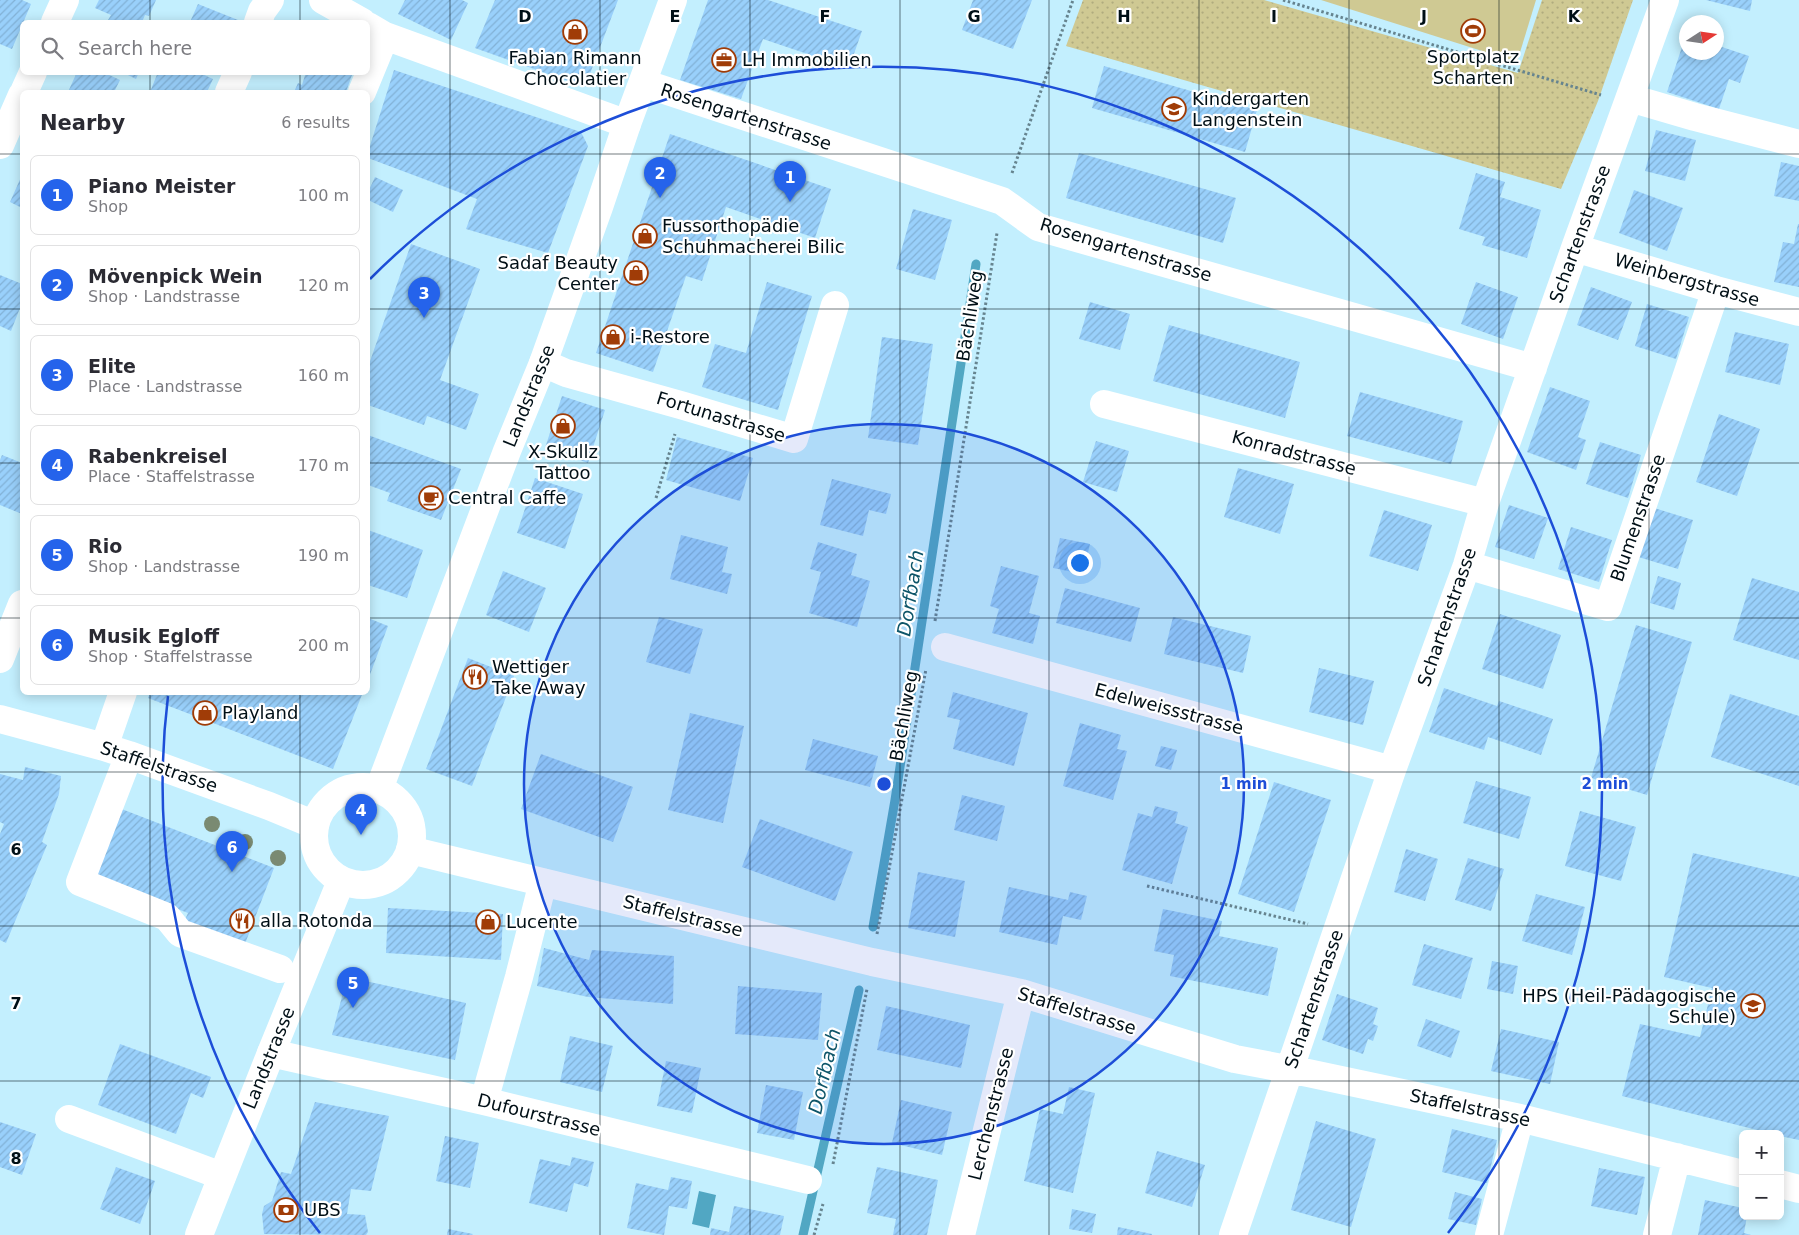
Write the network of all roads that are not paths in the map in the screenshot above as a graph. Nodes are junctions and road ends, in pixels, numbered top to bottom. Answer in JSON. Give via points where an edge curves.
{"nodes":[{"id":1,"x":65,"y":0,"type":"edge"},
{"id":2,"x":270,"y":0,"type":"edge"},
{"id":3,"x":323,"y":0,"type":"edge"},
{"id":4,"x":673,"y":0,"type":"edge"},
{"id":5,"x":1665,"y":0,"type":"edge"},
{"id":6,"x":56,"y":20,"type":"edge"},
{"id":7,"x":259,"y":20,"type":"edge"},
{"id":8,"x":358,"y":20,"type":"edge"},
{"id":9,"x":376,"y":31,"type":"edge"},
{"id":10,"x":370,"y":57,"type":"edge"},
{"id":11,"x":31,"y":75,"type":"edge"},
{"id":12,"x":237,"y":75,"type":"edge"},
{"id":13,"x":366,"y":75,"type":"edge"},
{"id":14,"x":643,"y":83,"type":"junction"},
{"id":15,"x":25,"y":90,"type":"edge"},
{"id":16,"x":231,"y":90,"type":"edge"},
{"id":17,"x":362,"y":90,"type":"edge"},
{"id":18,"x":20,"y":101,"type":"edge"},
{"id":19,"x":1629,"y":101,"type":"junction"},
{"id":20,"x":627,"y":124,"type":"junction"},
{"id":21,"x":1799,"y":144,"type":"edge"},
{"id":22,"x":0,"y":145,"type":"edge"},
{"id":23,"x":1575,"y":248,"type":"junction"},
{"id":24,"x":1716,"y":290,"type":"junction"},
{"id":25,"x":835,"y":304,"type":"dead end"},
{"id":26,"x":1799,"y":312,"type":"edge"},
{"id":27,"x":543,"y":363,"type":"junction"},
{"id":28,"x":1533,"y":368,"type":"junction"},
{"id":29,"x":1104,"y":404,"type":"dead end"},
{"id":30,"x":1486,"y":503,"type":"junction"},
{"id":31,"x":1467,"y":565,"type":"junction"},
{"id":32,"x":20,"y":609,"type":"edge"},
{"id":33,"x":936,"y":644,"type":"road end"},
{"id":34,"x":0,"y":659,"type":"edge"},
{"id":35,"x":123,"y":695,"type":"edge"},
{"id":36,"x":0,"y":719,"type":"edge"},
{"id":37,"x":117,"y":751,"type":"junction"},
{"id":38,"x":1392,"y":770,"type":"junction"},
{"id":39,"x":378,"y":789,"type":"junction"},
{"id":40,"x":314,"y":825,"type":"junction"},
{"id":41,"x":410,"y":850,"type":"junction"},
{"id":42,"x":341,"y":881,"type":"junction"},
{"id":43,"x":543,"y":882,"type":"junction"},
{"id":44,"x":280,"y":969,"type":"dead end"},
{"id":45,"x":1021,"y":993,"type":"junction"},
{"id":46,"x":271,"y":1053,"type":"junction"},
{"id":47,"x":1290,"y":1070,"type":"junction"},
{"id":48,"x":484,"y":1101,"type":"junction"},
{"id":49,"x":1520,"y":1118,"type":"junction"},
{"id":50,"x":69,"y":1119,"type":"dead end"},
{"id":51,"x":1677,"y":1157,"type":"junction"},
{"id":52,"x":1739,"y":1173,"type":"edge"},
{"id":53,"x":222,"y":1176,"type":"junction"},
{"id":54,"x":808,"y":1180,"type":"dead end"},
{"id":55,"x":1784,"y":1185,"type":"edge"},
{"id":56,"x":1799,"y":1189,"type":"edge"},
{"id":57,"x":199,"y":1235,"type":"edge"},
{"id":58,"x":961,"y":1235,"type":"edge"},
{"id":59,"x":1233,"y":1235,"type":"edge"},
{"id":60,"x":1489,"y":1235,"type":"edge"},
{"id":61,"x":1657,"y":1235,"type":"edge"}],
"edges":[{"from":1,"to":6,"type":"street"},
{"from":2,"to":7,"type":"street"},
{"from":3,"to":8,"type":"street"},
{"from":4,"to":14,"type":"street","name":"Landstrasse"},
{"from":5,"to":19,"type":"street","name":"Schartenstrasse"},
{"from":9,"to":10,"type":"street"},
{"from":9,"to":20,"type":"street"},
{"from":11,"to":15,"type":"street"},
{"from":12,"to":16,"type":"street"},
{"from":13,"to":17,"type":"street"},
{"from":14,"to":20,"type":"street","name":"Landstrasse"},
{"from":14,"to":28,"type":"street","name":"Rosengartenstrasse","via":[[1002,201],[1038,227]]},
{"from":18,"to":22,"type":"street"},
{"from":19,"to":21,"type":"street"},
{"from":19,"to":23,"type":"street","name":"Schartenstrasse"},
{"from":20,"to":27,"type":"street","name":"Landstrasse"},
{"from":23,"to":24,"type":"street","name":"Weinbergstrasse"},
{"from":23,"to":28,"type":"street","name":"Schartenstrasse"},
{"from":24,"to":26,"type":"street","name":"Weinbergstrasse"},
{"from":24,"to":31,"type":"street","name":"Blumenstrasse","via":[[1608,607]]},
{"from":25,"to":27,"type":"street","name":"Fortunastrasse","via":[[794,439],[566,373]]},
{"from":27,"to":39,"type":"street","name":"Landstrasse"},
{"from":28,"to":30,"type":"street","name":"Schartenstrasse"},
{"from":29,"to":30,"type":"street","name":"Konradstrasse"},
{"from":30,"to":31,"type":"street","name":"Schartenstrasse"},
{"from":31,"to":38,"type":"street","name":"Schartenstrasse"},
{"from":32,"to":34,"type":"street"},
{"from":33,"to":38,"type":"street","name":"Edelweissstrasse"},
{"from":35,"to":37,"type":"street"},
{"from":36,"to":37,"type":"street","name":"Staffelstrasse"},
{"from":37,"to":40,"type":"street","name":"Staffelstrasse"},
{"from":37,"to":44,"type":"street","via":[[80,882],[167,917],[180,933]]},
{"from":38,"to":47,"type":"street","name":"Schartenstrasse"},
{"from":39,"to":40,"type":"street","via":[[346,790],[320,810]]},
{"from":39,"to":41,"type":"street","via":[[395,799],[407,813],[412,831]]},
{"from":40,"to":42,"type":"street","via":[[318,858]]},
{"from":41,"to":42,"type":"street","via":[[403,866],[391,877],[375,884],[358,886]]},
{"from":41,"to":43,"type":"street","name":"Staffelstrasse"},
{"from":42,"to":46,"type":"street","name":"Landstrasse"},
{"from":43,"to":45,"type":"street","name":"Staffelstrasse","via":[[872,962]]},
{"from":43,"to":48,"type":"street"},
{"from":45,"to":47,"type":"street","name":"Staffelstrasse","via":[[1234,1059]]},
{"from":45,"to":58,"type":"street","name":"Lerchenstrasse"},
{"from":46,"to":48,"type":"street","name":"Dufourstrasse"},
{"from":46,"to":53,"type":"street","name":"Landstrasse"},
{"from":47,"to":49,"type":"street","name":"Staffelstrasse"},
{"from":47,"to":59,"type":"street","name":"Schartenstrasse"},
{"from":48,"to":54,"type":"street","name":"Dufourstrasse"},
{"from":49,"to":51,"type":"street","name":"Staffelstrasse"},
{"from":49,"to":60,"type":"street"},
{"from":50,"to":53,"type":"street"},
{"from":51,"to":52,"type":"street","name":"Staffelstrasse"},
{"from":51,"to":61,"type":"street"},
{"from":53,"to":57,"type":"street","name":"Landstrasse"},
{"from":55,"to":56,"type":"street"}]}
